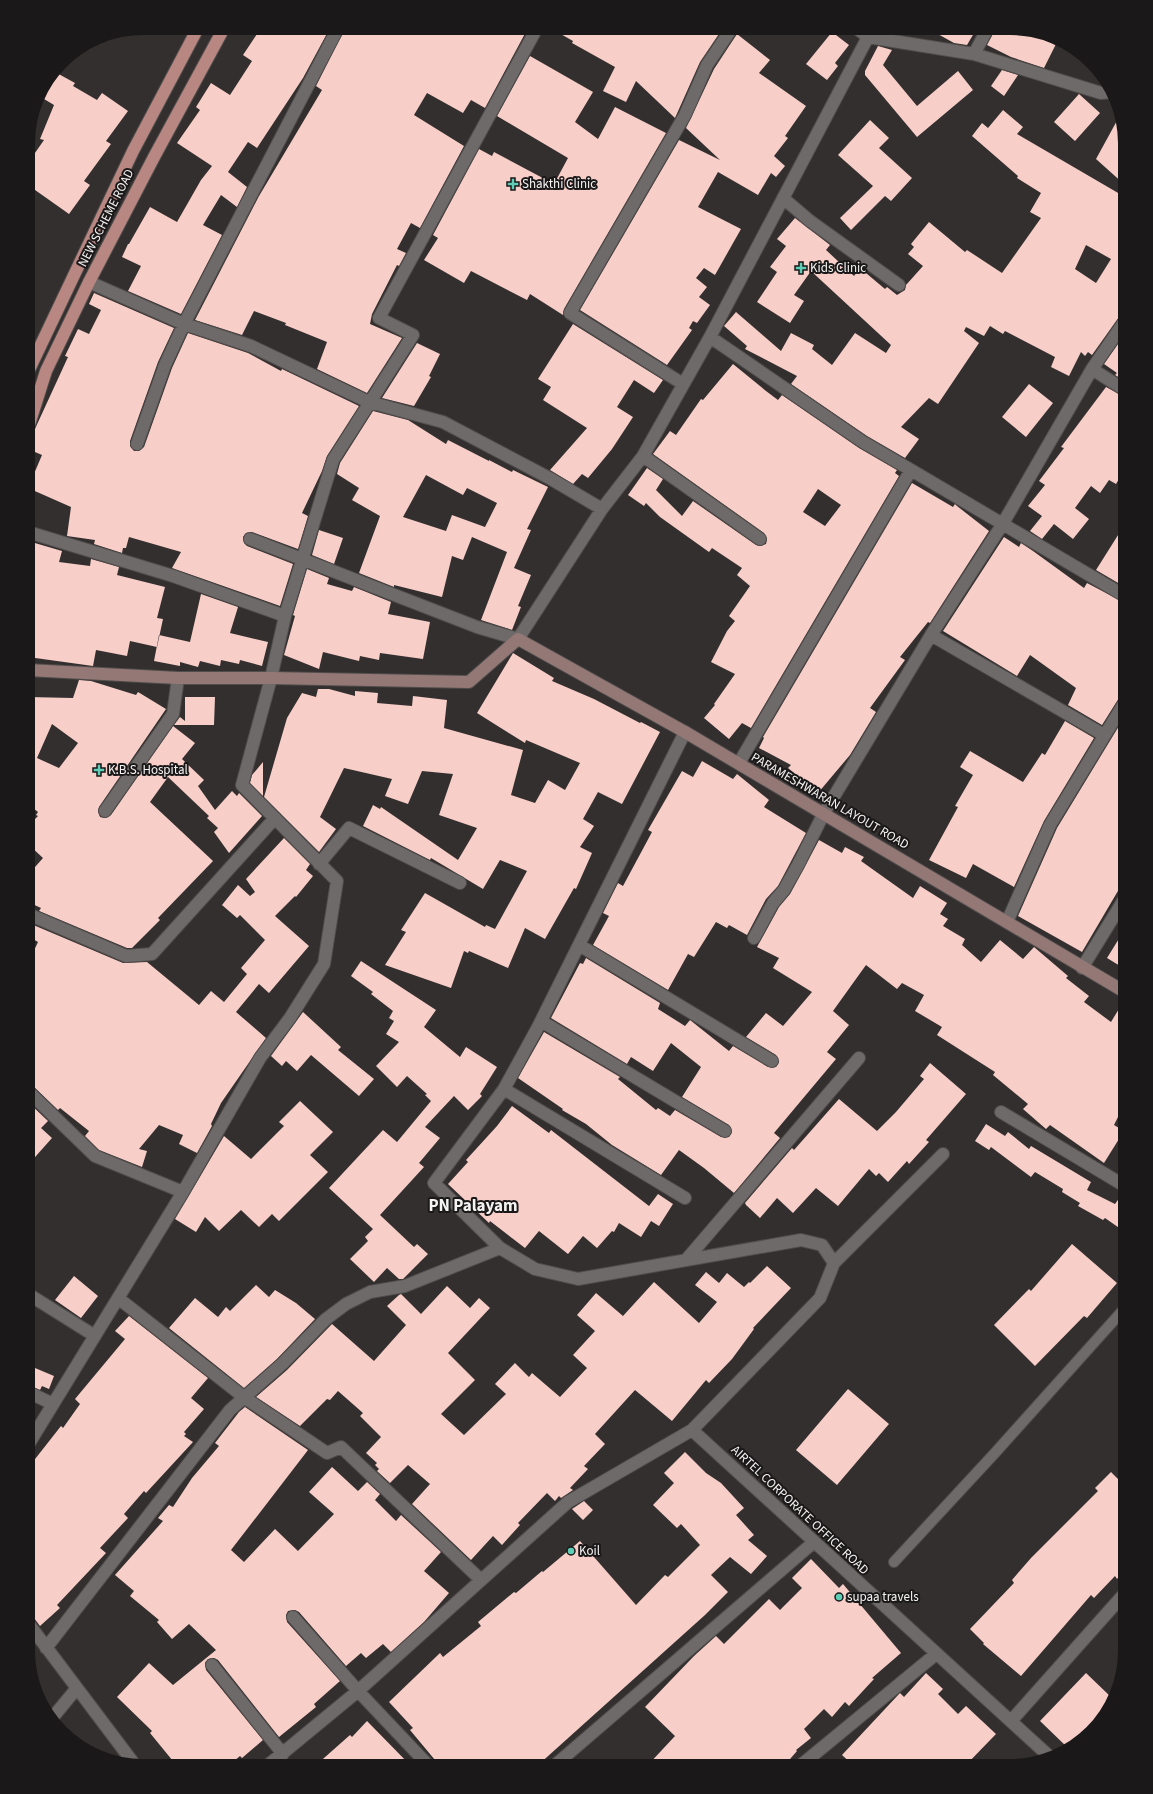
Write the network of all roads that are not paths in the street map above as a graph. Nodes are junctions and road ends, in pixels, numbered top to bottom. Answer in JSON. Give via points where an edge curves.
{"nodes":[{"id":1,"x":194,"y":35,"type":"edge"},
{"id":2,"x":220,"y":35,"type":"edge"},
{"id":3,"x":334,"y":35,"type":"edge"},
{"id":4,"x":533,"y":35,"type":"edge"},
{"id":5,"x":727,"y":35,"type":"edge"},
{"id":6,"x":870,"y":35,"type":"edge"},
{"id":7,"x":881,"y":35,"type":"edge"},
{"id":8,"x":984,"y":35,"type":"edge"},
{"id":9,"x":974,"y":54,"type":"junction"},
{"id":10,"x":1105,"y":93,"type":"edge"},
{"id":11,"x":783,"y":198,"type":"junction"},
{"id":12,"x":89,"y":282,"type":"junction"},
{"id":13,"x":899,"y":285,"type":"dead end"},
{"id":14,"x":184,"y":324,"type":"junction"},
{"id":15,"x":1118,"y":331,"type":"edge"},
{"id":16,"x":710,"y":337,"type":"junction"},
{"id":17,"x":35,"y":357,"type":"edge"},
{"id":18,"x":1092,"y":369,"type":"junction"},
{"id":19,"x":683,"y":384,"type":"junction"},
{"id":20,"x":1118,"y":386,"type":"edge"},
{"id":21,"x":369,"y":402,"type":"junction"},
{"id":22,"x":35,"y":406,"type":"edge"},
{"id":23,"x":136,"y":444,"type":"dead end"},
{"id":24,"x":643,"y":456,"type":"junction"},
{"id":25,"x":911,"y":470,"type":"junction"},
{"id":26,"x":602,"y":509,"type":"junction"},
{"id":27,"x":1002,"y":525,"type":"junction"},
{"id":28,"x":35,"y":534,"type":"edge"},
{"id":29,"x":250,"y":539,"type":"dead end"},
{"id":30,"x":760,"y":539,"type":"dead end"},
{"id":31,"x":303,"y":560,"type":"junction"},
{"id":32,"x":1118,"y":592,"type":"edge"},
{"id":33,"x":285,"y":616,"type":"junction"},
{"id":34,"x":931,"y":635,"type":"junction"},
{"id":35,"x":518,"y":639,"type":"junction"},
{"id":36,"x":35,"y":670,"type":"edge"},
{"id":37,"x":178,"y":678,"type":"junction"},
{"id":38,"x":271,"y":678,"type":"junction"},
{"id":39,"x":1118,"y":713,"type":"edge"},
{"id":40,"x":685,"y":732,"type":"junction"},
{"id":41,"x":1104,"y":735,"type":"junction"},
{"id":42,"x":739,"y":763,"type":"junction"},
{"id":43,"x":105,"y":811,"type":"dead end"},
{"id":44,"x":824,"y":813,"type":"junction"},
{"id":45,"x":275,"y":818,"type":"junction"},
{"id":46,"x":319,"y":864,"type":"junction"},
{"id":47,"x":460,"y":883,"type":"dead end"},
{"id":48,"x":1118,"y":909,"type":"edge"},
{"id":49,"x":35,"y":917,"type":"edge"},
{"id":50,"x":1007,"y":922,"type":"junction"},
{"id":51,"x":754,"y":938,"type":"dead end"},
{"id":52,"x":579,"y":945,"type":"junction"},
{"id":53,"x":1082,"y":968,"type":"junction"},
{"id":54,"x":1118,"y":988,"type":"edge"},
{"id":55,"x":541,"y":1021,"type":"junction"},
{"id":56,"x":859,"y":1058,"type":"dead end"},
{"id":57,"x":772,"y":1061,"type":"dead end"},
{"id":58,"x":504,"y":1089,"type":"junction"},
{"id":59,"x":35,"y":1098,"type":"edge"},
{"id":60,"x":1001,"y":1112,"type":"dead end"},
{"id":61,"x":725,"y":1131,"type":"dead end"},
{"id":62,"x":942,"y":1154,"type":"dead end"},
{"id":63,"x":1118,"y":1182,"type":"edge"},
{"id":64,"x":183,"y":1192,"type":"junction"},
{"id":65,"x":685,"y":1198,"type":"dead end"},
{"id":66,"x":500,"y":1248,"type":"junction"},
{"id":67,"x":686,"y":1260,"type":"junction"},
{"id":68,"x":834,"y":1263,"type":"junction"},
{"id":69,"x":35,"y":1298,"type":"edge"},
{"id":70,"x":118,"y":1298,"type":"junction"},
{"id":71,"x":1118,"y":1316,"type":"edge"},
{"id":72,"x":95,"y":1336,"type":"junction"},
{"id":73,"x":35,"y":1395,"type":"edge"},
{"id":74,"x":245,"y":1398,"type":"junction"},
{"id":75,"x":53,"y":1404,"type":"junction"},
{"id":76,"x":692,"y":1430,"type":"junction"},
{"id":77,"x":35,"y":1434,"type":"edge"},
{"id":78,"x":814,"y":1542,"type":"junction"},
{"id":79,"x":894,"y":1562,"type":"dead end"},
{"id":80,"x":481,"y":1580,"type":"junction"},
{"id":81,"x":1118,"y":1601,"type":"edge"},
{"id":82,"x":293,"y":1617,"type":"dead end"},
{"id":83,"x":35,"y":1633,"type":"edge"},
{"id":84,"x":46,"y":1648,"type":"junction"},
{"id":85,"x":936,"y":1654,"type":"junction"},
{"id":86,"x":212,"y":1665,"type":"dead end"},
{"id":87,"x":77,"y":1688,"type":"junction"},
{"id":88,"x":358,"y":1691,"type":"junction"},
{"id":89,"x":56,"y":1715,"type":"edge"},
{"id":90,"x":1011,"y":1721,"type":"junction"},
{"id":91,"x":1045,"y":1753,"type":"edge"},
{"id":92,"x":283,"y":1754,"type":"junction"},
{"id":93,"x":130,"y":1758,"type":"edge"},
{"id":94,"x":276,"y":1759,"type":"edge"},
{"id":95,"x":422,"y":1759,"type":"edge"},
{"id":96,"x":562,"y":1759,"type":"edge"},
{"id":97,"x":808,"y":1759,"type":"edge"}],
"edges":[{"from":1,"to":17,"type":"main road","name":"NEW SCHEME ROAD","via":[[133,151]]},
{"from":2,"to":12,"type":"main road","name":"NEW SCHEME ROAD"},
{"from":3,"to":14,"type":"street"},
{"from":4,"to":21,"type":"street","via":[[378,318],[413,336]]},
{"from":5,"to":19,"type":"street","via":[[707,65],[684,115],[570,313]]},
{"from":6,"to":11,"type":"street"},
{"from":7,"to":9,"type":"street"},
{"from":8,"to":9,"type":"street"},
{"from":9,"to":10,"type":"street"},
{"from":11,"to":13,"type":"street","via":[[810,221]]},
{"from":11,"to":16,"type":"street"},
{"from":12,"to":14,"type":"street"},
{"from":12,"to":22,"type":"main road","name":"NEW SCHEME ROAD","via":[[46,371]]},
{"from":14,"to":21,"type":"street","via":[[251,346]]},
{"from":14,"to":23,"type":"street","via":[[165,365]]},
{"from":15,"to":18,"type":"street"},
{"from":16,"to":19,"type":"street"},
{"from":16,"to":25,"type":"street","via":[[863,442]]},
{"from":18,"to":20,"type":"street"},
{"from":18,"to":27,"type":"street"},
{"from":19,"to":24,"type":"street"},
{"from":21,"to":26,"type":"street","via":[[443,422]]},
{"from":21,"to":31,"type":"street","via":[[333,460]]},
{"from":24,"to":26,"type":"street"},
{"from":24,"to":30,"type":"street"},
{"from":25,"to":27,"type":"street"},
{"from":25,"to":42,"type":"street"},
{"from":26,"to":35,"type":"street"},
{"from":27,"to":32,"type":"street"},
{"from":27,"to":34,"type":"street"},
{"from":28,"to":33,"type":"street","via":[[174,576]]},
{"from":29,"to":31,"type":"street"},
{"from":31,"to":33,"type":"street"},
{"from":31,"to":35,"type":"street","via":[[477,627]]},
{"from":33,"to":38,"type":"street"},
{"from":34,"to":41,"type":"street"},
{"from":34,"to":44,"type":"street"},
{"from":35,"to":38,"type":"street","via":[[469,682]]},
{"from":35,"to":40,"type":"street","name":"PARAMESHWARAN LAYOUT ROAD"},
{"from":36,"to":37,"type":"street"},
{"from":37,"to":38,"type":"street"},
{"from":37,"to":43,"type":"street","via":[[173,714]]},
{"from":38,"to":45,"type":"street","via":[[242,785]]},
{"from":39,"to":41,"type":"street"},
{"from":40,"to":42,"type":"street","name":"PARAMESHWARAN LAYOUT ROAD"},
{"from":40,"to":52,"type":"street"},
{"from":41,"to":50,"type":"street","via":[[1050,825]]},
{"from":42,"to":44,"type":"street","name":"PARAMESHWARAN LAYOUT ROAD"},
{"from":44,"to":50,"type":"street","name":"PARAMESHWARAN LAYOUT ROAD"},
{"from":44,"to":51,"type":"street","via":[[798,865]]},
{"from":45,"to":46,"type":"street"},
{"from":45,"to":49,"type":"street","via":[[152,954],[126,956]]},
{"from":46,"to":47,"type":"street","via":[[349,828]]},
{"from":46,"to":64,"type":"street","via":[[337,881],[324,964],[290,1018],[260,1058]]},
{"from":48,"to":53,"type":"street"},
{"from":50,"to":53,"type":"street","name":"PARAMESHWARAN LAYOUT ROAD"},
{"from":52,"to":55,"type":"street"},
{"from":52,"to":57,"type":"street"},
{"from":53,"to":54,"type":"street","name":"PARAMESHWARAN LAYOUT ROAD"},
{"from":55,"to":58,"type":"street"},
{"from":55,"to":61,"type":"street"},
{"from":56,"to":67,"type":"street"},
{"from":58,"to":65,"type":"street"},
{"from":58,"to":66,"type":"street","via":[[434,1183]]},
{"from":59,"to":64,"type":"street","via":[[94,1156]]},
{"from":60,"to":63,"type":"street"},
{"from":62,"to":68,"type":"street"},
{"from":64,"to":70,"type":"street"},
{"from":66,"to":67,"type":"street","via":[[535,1269],[578,1279]]},
{"from":66,"to":74,"type":"street","via":[[405,1286],[370,1292],[346,1304],[326,1319]]},
{"from":67,"to":68,"type":"street","via":[[801,1240],[822,1245]]},
{"from":68,"to":76,"type":"street","via":[[820,1298]]},
{"from":69,"to":72,"type":"street"},
{"from":70,"to":72,"type":"street"},
{"from":70,"to":74,"type":"street"},
{"from":71,"to":79,"type":"lane"},
{"from":72,"to":75,"type":"street"},
{"from":73,"to":75,"type":"street"},
{"from":74,"to":80,"type":"street","via":[[327,1453],[341,1447]]},
{"from":74,"to":84,"type":"street","via":[[230,1410],[211,1433]]},
{"from":75,"to":77,"type":"street"},
{"from":76,"to":78,"type":"street","name":"AIRTEL CORPORATE OFFICE ROAD"},
{"from":76,"to":80,"type":"street","via":[[568,1502]]},
{"from":78,"to":85,"type":"street","name":"AIRTEL CORPORATE OFFICE ROAD"},
{"from":78,"to":96,"type":"street"},
{"from":80,"to":88,"type":"street"},
{"from":81,"to":90,"type":"street"},
{"from":82,"to":88,"type":"street"},
{"from":83,"to":84,"type":"street"},
{"from":84,"to":87,"type":"street"},
{"from":85,"to":90,"type":"street","name":"AIRTEL CORPORATE OFFICE ROAD"},
{"from":85,"to":97,"type":"street"},
{"from":86,"to":92,"type":"street"},
{"from":87,"to":89,"type":"street"},
{"from":87,"to":93,"type":"street"},
{"from":88,"to":92,"type":"street"},
{"from":88,"to":95,"type":"street"},
{"from":90,"to":91,"type":"street","name":"AIRTEL CORPORATE OFFICE ROAD"},
{"from":92,"to":94,"type":"street"}]}
